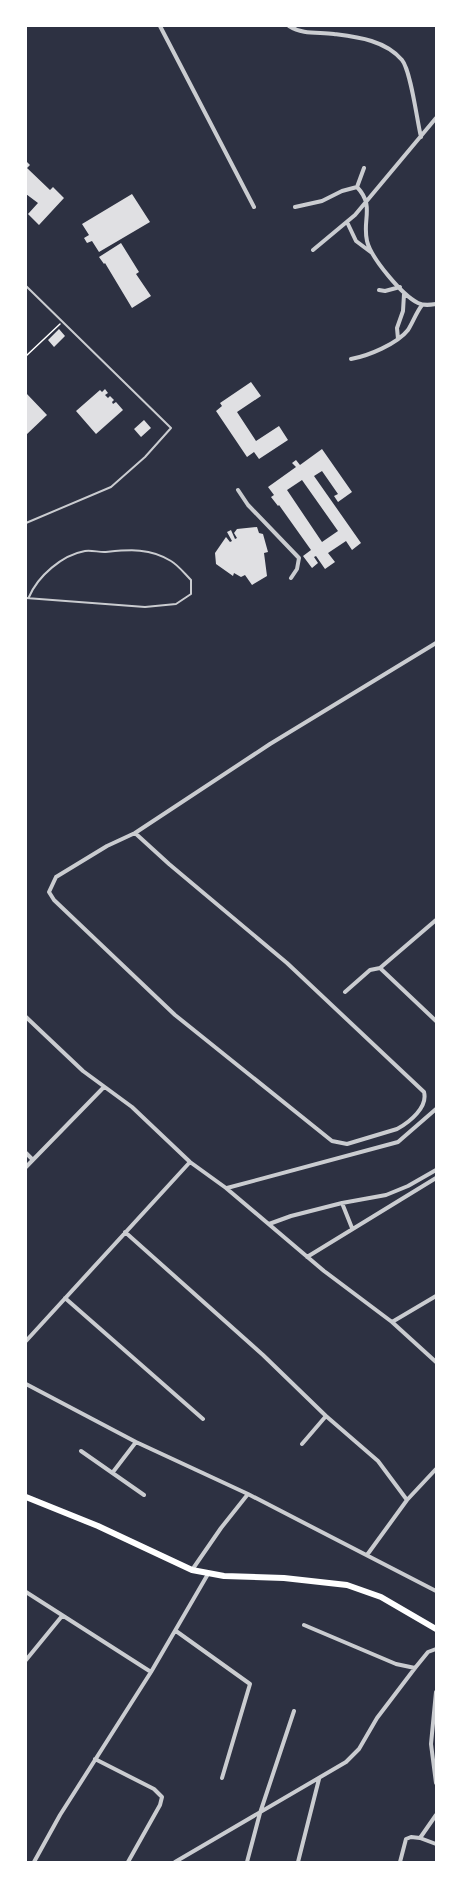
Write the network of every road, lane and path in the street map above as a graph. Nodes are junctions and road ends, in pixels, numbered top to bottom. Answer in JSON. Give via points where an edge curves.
{"nodes":[{"id":1,"x":159,"y":26,"type":"edge"},
{"id":2,"x":289,"y":26,"type":"edge"},
{"id":3,"x":436,"y":118,"type":"edge"},
{"id":4,"x":420,"y":137,"type":"junction"},
{"id":5,"x":364,"y":168,"type":"dead end"},
{"id":6,"x":357,"y":187,"type":"junction"},
{"id":7,"x":367,"y":200,"type":"junction"},
{"id":8,"x":254,"y":207,"type":"dead end"},
{"id":9,"x":295,"y":207,"type":"dead end"},
{"id":10,"x":347,"y":222,"type":"junction"},
{"id":11,"x":314,"y":250,"type":"dead end"},
{"id":12,"x":373,"y":254,"type":"junction"},
{"id":13,"x":26,"y":286,"type":"edge"},
{"id":14,"x":400,"y":287,"type":"junction"},
{"id":15,"x":380,"y":290,"type":"dead end"},
{"id":16,"x":404,"y":293,"type":"junction"},
{"id":17,"x":422,"y":304,"type":"junction"},
{"id":18,"x":436,"y":304,"type":"edge"},
{"id":19,"x":63,"y":322,"type":"junction"},
{"id":20,"x":398,"y":339,"type":"junction"},
{"id":21,"x":26,"y":356,"type":"edge"},
{"id":22,"x":351,"y":359,"type":"dead end"},
{"id":23,"x":238,"y":489,"type":"dead end"},
{"id":24,"x":26,"y":523,"type":"edge"},
{"id":25,"x":291,"y":578,"type":"dead end"},
{"id":26,"x":27,"y":598,"type":"edge"},
{"id":27,"x":436,"y":643,"type":"edge"},
{"id":28,"x":135,"y":833,"type":"junction"},
{"id":29,"x":436,"y":920,"type":"edge"},
{"id":30,"x":380,"y":968,"type":"junction"},
{"id":31,"x":345,"y":992,"type":"dead end"},
{"id":32,"x":26,"y":1017,"type":"edge"},
{"id":33,"x":436,"y":1021,"type":"edge"},
{"id":34,"x":104,"y":1088,"type":"junction"},
{"id":35,"x":436,"y":1109,"type":"edge"},
{"id":36,"x":26,"y":1154,"type":"edge"},
{"id":37,"x":32,"y":1160,"type":"junction"},
{"id":38,"x":190,"y":1162,"type":"junction"},
{"id":39,"x":26,"y":1167,"type":"edge"},
{"id":40,"x":436,"y":1170,"type":"edge"},
{"id":41,"x":436,"y":1178,"type":"edge"},
{"id":42,"x":226,"y":1188,"type":"junction"},
{"id":43,"x":342,"y":1203,"type":"junction"},
{"id":44,"x":268,"y":1225,"type":"junction"},
{"id":45,"x":352,"y":1228,"type":"junction"},
{"id":46,"x":125,"y":1232,"type":"junction"},
{"id":47,"x":308,"y":1257,"type":"junction"},
{"id":48,"x":436,"y":1296,"type":"edge"},
{"id":49,"x":65,"y":1298,"type":"junction"},
{"id":50,"x":392,"y":1322,"type":"junction"},
{"id":51,"x":26,"y":1341,"type":"edge"},
{"id":52,"x":436,"y":1362,"type":"edge"},
{"id":53,"x":26,"y":1384,"type":"edge"},
{"id":54,"x":326,"y":1416,"type":"junction"},
{"id":55,"x":203,"y":1419,"type":"dead end"},
{"id":56,"x":136,"y":1442,"type":"junction"},
{"id":57,"x":302,"y":1444,"type":"dead end"},
{"id":58,"x":81,"y":1451,"type":"dead end"},
{"id":59,"x":436,"y":1468,"type":"edge"},
{"id":60,"x":113,"y":1472,"type":"junction"},
{"id":61,"x":248,"y":1494,"type":"junction"},
{"id":62,"x":144,"y":1495,"type":"dead end"},
{"id":63,"x":26,"y":1497,"type":"edge"},
{"id":64,"x":407,"y":1500,"type":"junction"},
{"id":65,"x":367,"y":1555,"type":"junction"},
{"id":66,"x":192,"y":1570,"type":"junction"},
{"id":67,"x":208,"y":1574,"type":"junction"},
{"id":68,"x":436,"y":1591,"type":"edge"},
{"id":69,"x":26,"y":1592,"type":"edge"},
{"id":70,"x":62,"y":1616,"type":"junction"},
{"id":71,"x":304,"y":1625,"type":"dead end"},
{"id":72,"x":436,"y":1629,"type":"edge"},
{"id":73,"x":176,"y":1631,"type":"junction"},
{"id":74,"x":436,"y":1649,"type":"edge"},
{"id":75,"x":26,"y":1660,"type":"edge"},
{"id":76,"x":415,"y":1668,"type":"junction"},
{"id":77,"x":151,"y":1672,"type":"junction"},
{"id":78,"x":436,"y":1692,"type":"edge"},
{"id":79,"x":294,"y":1711,"type":"dead end"},
{"id":80,"x":95,"y":1759,"type":"junction"},
{"id":81,"x":222,"y":1778,"type":"dead end"},
{"id":82,"x":320,"y":1778,"type":"junction"},
{"id":83,"x":436,"y":1783,"type":"edge"},
{"id":84,"x":260,"y":1813,"type":"junction"},
{"id":85,"x":436,"y":1815,"type":"edge"},
{"id":86,"x":420,"y":1838,"type":"junction"},
{"id":87,"x":436,"y":1844,"type":"edge"},
{"id":88,"x":34,"y":1863,"type":"edge"},
{"id":89,"x":128,"y":1863,"type":"edge"},
{"id":90,"x":175,"y":1863,"type":"edge"},
{"id":91,"x":247,"y":1863,"type":"edge"},
{"id":92,"x":298,"y":1863,"type":"edge"},
{"id":93,"x":400,"y":1863,"type":"edge"}],
"edges":[{"from":1,"to":8,"type":"street"},
{"from":2,"to":4,"type":"street","via":[[314,34],[365,38],[392,51],[404,62]]},
{"from":3,"to":4,"type":"street"},
{"from":4,"to":7,"type":"street"},
{"from":5,"to":6,"type":"street"},
{"from":6,"to":7,"type":"street"},
{"from":6,"to":9,"type":"street"},
{"from":7,"to":10,"type":"street"},
{"from":7,"to":12,"type":"street","via":[[366,234]]},
{"from":10,"to":11,"type":"street"},
{"from":10,"to":12,"type":"street","via":[[357,241]]},
{"from":12,"to":14,"type":"street"},
{"from":13,"to":19,"type":"lane"},
{"from":14,"to":15,"type":"street"},
{"from":14,"to":16,"type":"street"},
{"from":16,"to":17,"type":"street"},
{"from":16,"to":20,"type":"street"},
{"from":17,"to":18,"type":"street"},
{"from":17,"to":20,"type":"street"},
{"from":19,"to":21,"type":"path"},
{"from":19,"to":24,"type":"lane","via":[[171,429],[111,487]]},
{"from":20,"to":22,"type":"street","via":[[371,354]]},
{"from":23,"to":25,"type":"street","via":[[248,505],[299,558]]},
{"from":26,"to":26,"type":"lane","via":[[53,567],[85,551],[147,551],[172,561],[191,580],[191,594],[176,604],[145,607]]},
{"from":27,"to":28,"type":"street","via":[[270,744]]},
{"from":28,"to":28,"type":"street","via":[[287,963],[423,1092],[422,1106],[404,1125],[347,1144],[332,1141],[175,1015],[54,900],[50,892],[56,877]]},
{"from":29,"to":30,"type":"street"},
{"from":30,"to":31,"type":"street","via":[[370,970]]},
{"from":30,"to":33,"type":"street"},
{"from":32,"to":34,"type":"street"},
{"from":34,"to":37,"type":"street"},
{"from":34,"to":38,"type":"street","via":[[132,1107]]},
{"from":35,"to":42,"type":"street","via":[[398,1142]]},
{"from":36,"to":37,"type":"street"},
{"from":37,"to":39,"type":"street"},
{"from":38,"to":42,"type":"street"},
{"from":38,"to":46,"type":"street"},
{"from":40,"to":43,"type":"street","via":[[386,1195]]},
{"from":41,"to":45,"type":"street"},
{"from":42,"to":44,"type":"street"},
{"from":43,"to":44,"type":"street"},
{"from":43,"to":45,"type":"street"},
{"from":44,"to":47,"type":"street"},
{"from":45,"to":47,"type":"street"},
{"from":46,"to":49,"type":"street"},
{"from":46,"to":54,"type":"street"},
{"from":47,"to":50,"type":"street"},
{"from":48,"to":50,"type":"street"},
{"from":49,"to":51,"type":"street"},
{"from":49,"to":55,"type":"street"},
{"from":50,"to":52,"type":"street"},
{"from":53,"to":56,"type":"street"},
{"from":54,"to":57,"type":"street"},
{"from":54,"to":64,"type":"street","via":[[378,1461]]},
{"from":56,"to":60,"type":"street"},
{"from":56,"to":61,"type":"street"},
{"from":58,"to":60,"type":"street"},
{"from":59,"to":64,"type":"street"},
{"from":60,"to":62,"type":"street"},
{"from":61,"to":65,"type":"street"},
{"from":61,"to":66,"type":"street"},
{"from":63,"to":66,"type":"main road"},
{"from":64,"to":65,"type":"street"},
{"from":65,"to":68,"type":"street"},
{"from":66,"to":67,"type":"main road"},
{"from":67,"to":72,"type":"main road","via":[[347,1585],[381,1597]]},
{"from":67,"to":73,"type":"street"},
{"from":69,"to":70,"type":"street"},
{"from":70,"to":75,"type":"street"},
{"from":70,"to":77,"type":"street"},
{"from":71,"to":76,"type":"street","via":[[396,1664]]},
{"from":73,"to":77,"type":"street"},
{"from":73,"to":81,"type":"street","via":[[250,1684]]},
{"from":74,"to":76,"type":"street","via":[[428,1652]]},
{"from":76,"to":82,"type":"street","via":[[354,1754]]},
{"from":77,"to":80,"type":"street"},
{"from":78,"to":83,"type":"street","via":[[431,1744]]},
{"from":79,"to":84,"type":"street"},
{"from":80,"to":88,"type":"street"},
{"from":80,"to":89,"type":"street","via":[[154,1789],[162,1797]]},
{"from":82,"to":84,"type":"street"},
{"from":82,"to":92,"type":"street"},
{"from":84,"to":90,"type":"street"},
{"from":84,"to":91,"type":"street"},
{"from":85,"to":86,"type":"street"},
{"from":86,"to":87,"type":"street"},
{"from":86,"to":93,"type":"street","via":[[406,1839]]}]}
